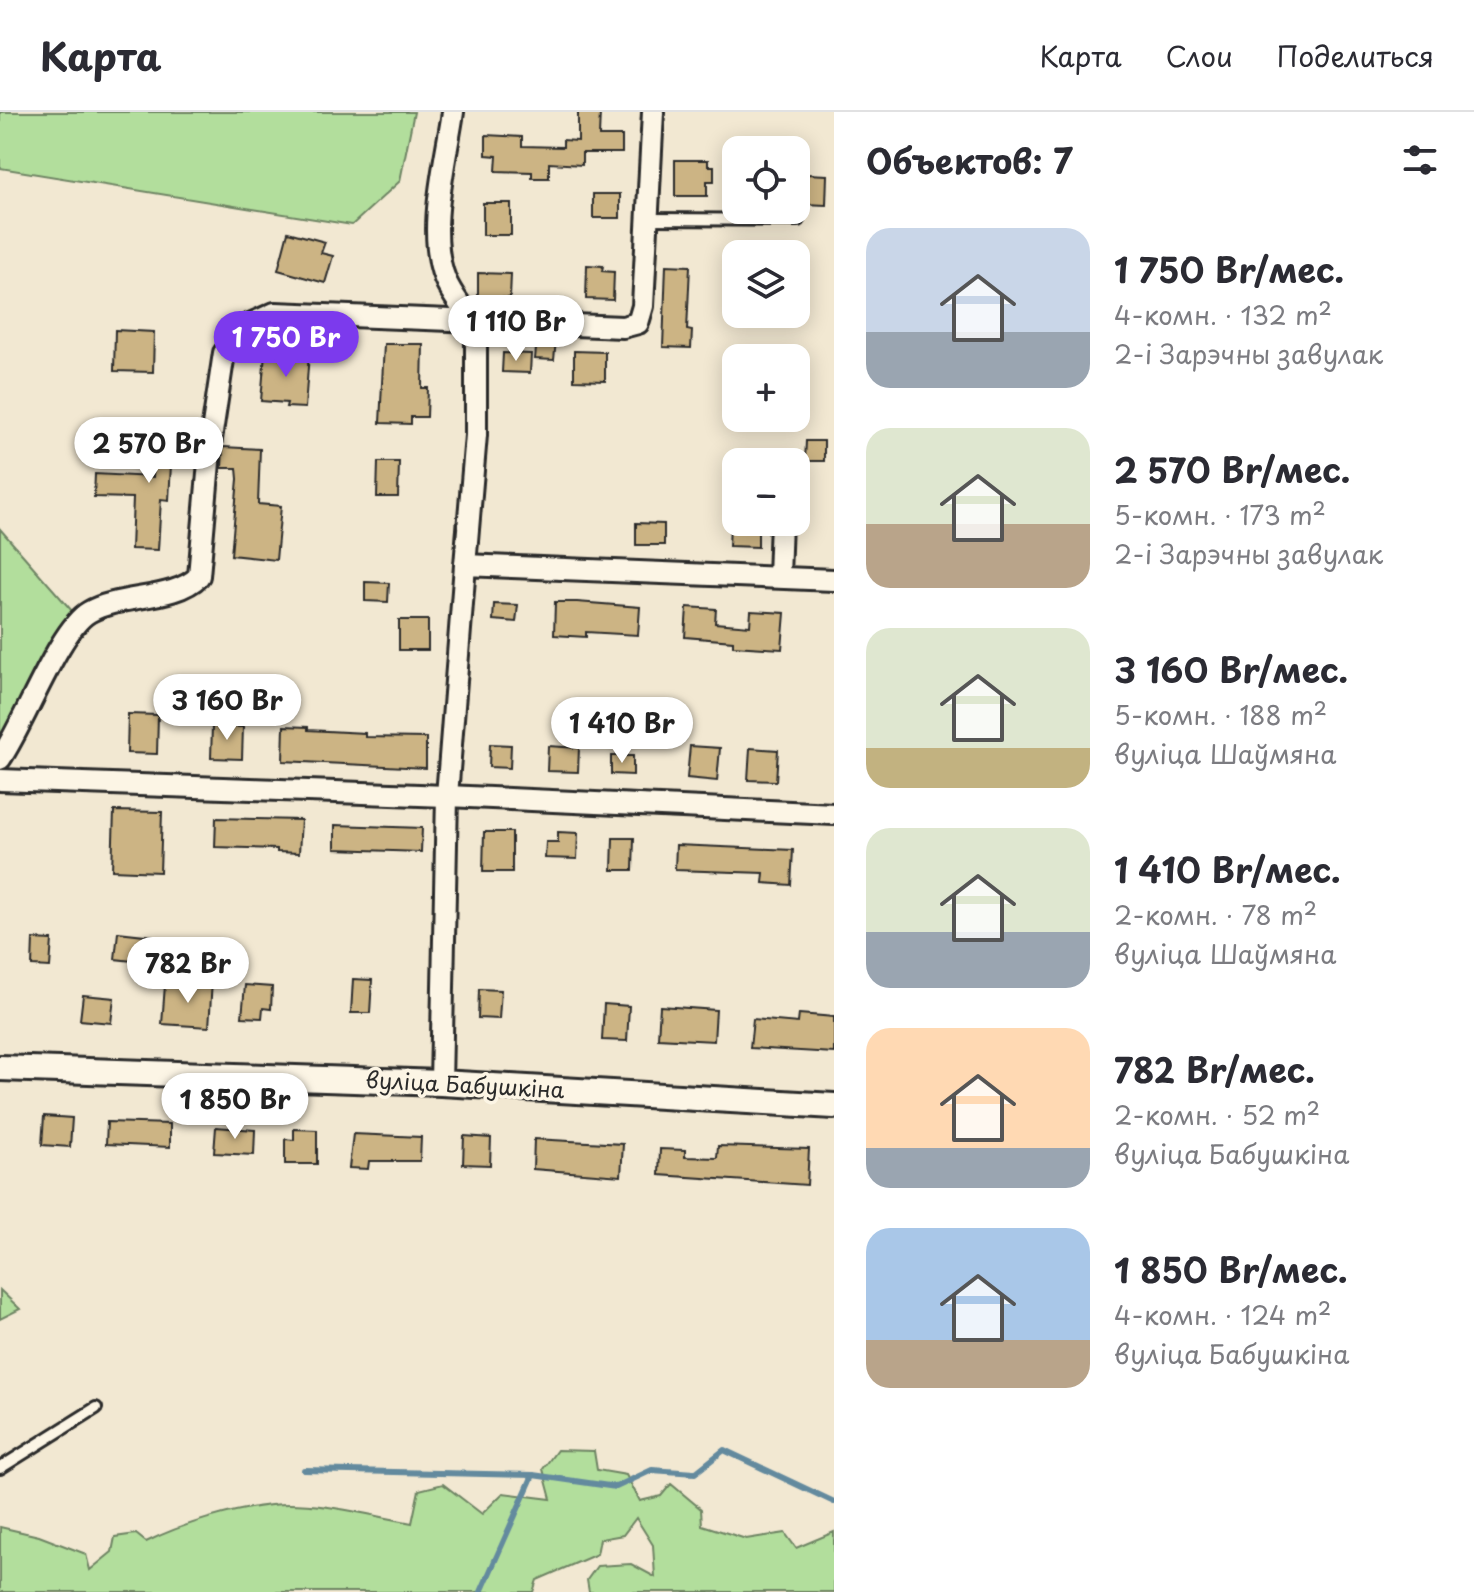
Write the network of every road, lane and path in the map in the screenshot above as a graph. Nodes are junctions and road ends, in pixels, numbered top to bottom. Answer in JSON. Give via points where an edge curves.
{"nodes":[{"id":1,"x":453,"y":112,"type":"edge"},
{"id":2,"x":653,"y":112,"type":"edge"},
{"id":3,"x":649,"y":219,"type":"junction"},
{"id":4,"x":722,"y":219,"type":"edge"},
{"id":5,"x":471,"y":320,"type":"junction"},
{"id":6,"x":780,"y":536,"type":"edge"},
{"id":7,"x":465,"y":565,"type":"junction"},
{"id":8,"x":779,"y":576,"type":"junction"},
{"id":9,"x":834,"y":580,"type":"edge"},
{"id":10,"x":0,"y":759,"type":"edge"},
{"id":11,"x":0,"y":780,"type":"edge"},
{"id":12,"x":447,"y":796,"type":"junction"},
{"id":13,"x":834,"y":814,"type":"edge"},
{"id":14,"x":0,"y":1068,"type":"edge"},
{"id":15,"x":441,"y":1083,"type":"junction"},
{"id":16,"x":834,"y":1106,"type":"edge"},
{"id":17,"x":96,"y":1408,"type":"dead end"},
{"id":18,"x":0,"y":1468,"type":"edge"}],
"edges":[{"from":1,"to":5,"type":"street","via":[[438,248],[456,303]]},
{"from":2,"to":3,"type":"street"},
{"from":3,"to":4,"type":"lane"},
{"from":3,"to":5,"type":"street","via":[[638,323],[623,327]]},
{"from":5,"to":7,"type":"street","via":[[476,333],[476,435]]},
{"from":5,"to":10,"type":"street","via":[[275,313],[248,325],[224,353],[199,576],[189,586],[86,613],[67,632]]},
{"from":6,"to":8,"type":"street"},
{"from":7,"to":8,"type":"street"},
{"from":7,"to":12,"type":"street"},
{"from":8,"to":9,"type":"street"},
{"from":11,"to":12,"type":"street"},
{"from":12,"to":13,"type":"street"},
{"from":12,"to":15,"type":"street"},
{"from":14,"to":15,"type":"street","name":"вуліца Бабушкіна"},
{"from":15,"to":16,"type":"street","name":"вуліца Бабушкіна"},
{"from":17,"to":18,"type":"lane"}]}
